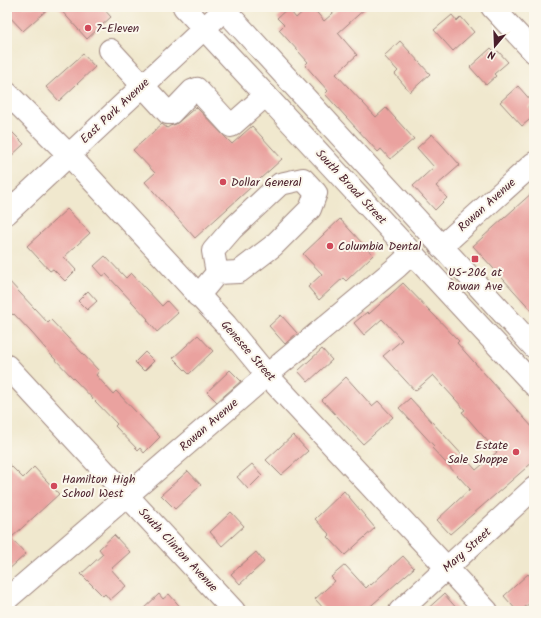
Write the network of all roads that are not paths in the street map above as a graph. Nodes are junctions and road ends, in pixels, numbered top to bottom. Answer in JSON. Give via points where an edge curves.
{"nodes":[{"id":1,"x":184,"y":7,"type":"edge"},
{"id":2,"x":492,"y":7,"type":"edge"},
{"id":3,"x":224,"y":8,"type":"edge"},
{"id":4,"x":204,"y":28,"type":"junction"},
{"id":5,"x":110,"y":50,"type":"dead end"},
{"id":6,"x":534,"y":52,"type":"edge"},
{"id":7,"x":142,"y":86,"type":"junction"},
{"id":8,"x":7,"y":93,"type":"edge"},
{"id":9,"x":266,"y":95,"type":"junction"},
{"id":10,"x":69,"y":156,"type":"junction"},
{"id":11,"x":331,"y":165,"type":"junction"},
{"id":12,"x":530,"y":175,"type":"edge"},
{"id":13,"x":309,"y":185,"type":"junction"},
{"id":14,"x":7,"y":213,"type":"edge"},
{"id":15,"x":441,"y":247,"type":"junction"},
{"id":16,"x":412,"y":253,"type":"junction"},
{"id":17,"x":217,"y":273,"type":"junction"},
{"id":18,"x":198,"y":296,"type":"junction"},
{"id":19,"x":534,"y":347,"type":"edge"},
{"id":20,"x":7,"y":366,"type":"edge"},
{"id":21,"x":268,"y":375,"type":"junction"},
{"id":22,"x":534,"y":385,"type":"edge"},
{"id":23,"x":534,"y":488,"type":"edge"},
{"id":24,"x":127,"y":495,"type":"junction"},
{"id":25,"x":448,"y":568,"type":"junction"},
{"id":26,"x":7,"y":598,"type":"edge"},
{"id":27,"x":234,"y":611,"type":"edge"},
{"id":28,"x":400,"y":611,"type":"edge"},
{"id":29,"x":487,"y":611,"type":"edge"}],
"edges":[{"from":1,"to":4,"type":"street","name":"South Broad Street"},
{"from":2,"to":6,"type":"street"},
{"from":3,"to":4,"type":"street","name":"East Park Avenue"},
{"from":3,"to":15,"type":"street"},
{"from":4,"to":7,"type":"street","name":"East Park Avenue"},
{"from":4,"to":9,"type":"street","name":"South Broad Street"},
{"from":5,"to":7,"type":"street"},
{"from":7,"to":9,"type":"street","via":[[168,114],[197,89],[231,126]]},
{"from":7,"to":10,"type":"street","name":"East Park Avenue"},
{"from":8,"to":10,"type":"street","name":"Genesee Street"},
{"from":9,"to":11,"type":"street","name":"South Broad Street"},
{"from":10,"to":14,"type":"street","name":"East Park Avenue"},
{"from":10,"to":18,"type":"street","name":"Genesee Street"},
{"from":11,"to":13,"type":"street"},
{"from":11,"to":16,"type":"street","name":"South Broad Street"},
{"from":12,"to":15,"type":"street","name":"Rowan Avenue"},
{"from":13,"to":17,"type":"street","via":[[316,193],[310,209],[273,246],[239,272]]},
{"from":13,"to":17,"type":"street","via":[[303,179],[280,184],[232,229],[214,251]]},
{"from":15,"to":19,"type":"street"},
{"from":16,"to":21,"type":"street","name":"Rowan Avenue"},
{"from":16,"to":22,"type":"street","name":"South Broad Street"},
{"from":17,"to":18,"type":"street"},
{"from":18,"to":21,"type":"street","name":"Genesee Street"},
{"from":20,"to":24,"type":"street","name":"South Clinton Avenue"},
{"from":21,"to":24,"type":"street","name":"Rowan Avenue"},
{"from":21,"to":25,"type":"street","name":"Genesee Street"},
{"from":23,"to":25,"type":"street","name":"Mary Street"},
{"from":24,"to":26,"type":"street","name":"Rowan Avenue"},
{"from":24,"to":27,"type":"street","name":"South Clinton Avenue"},
{"from":25,"to":28,"type":"street","name":"Mary Street"},
{"from":25,"to":29,"type":"street","name":"Genesee Street"}]}
